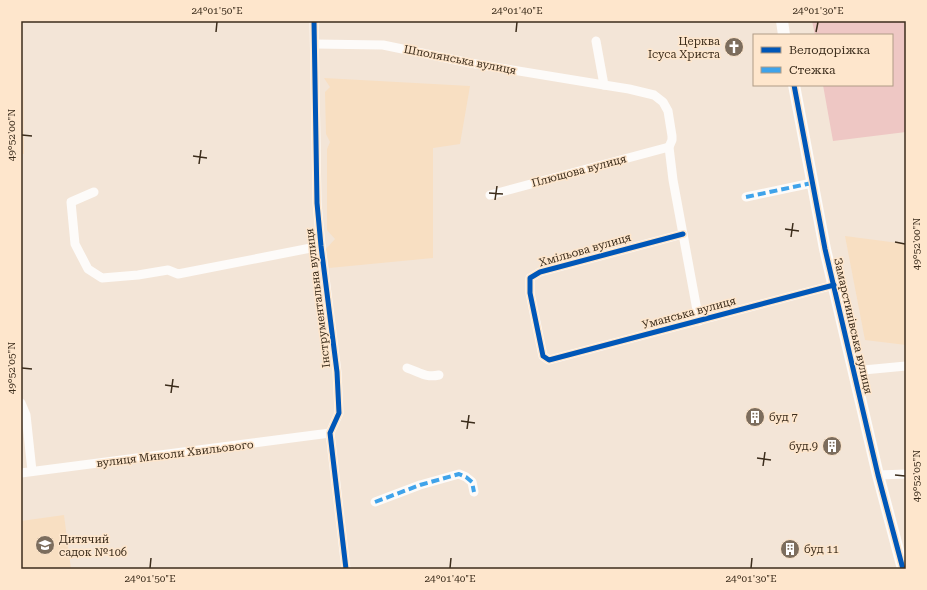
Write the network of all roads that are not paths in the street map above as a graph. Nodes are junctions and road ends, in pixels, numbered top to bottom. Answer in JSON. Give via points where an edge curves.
{"nodes":[{"id":1,"x":314,"y":21,"type":"edge"},
{"id":2,"x":782,"y":21,"type":"edge"},
{"id":3,"x":784,"y":34,"type":"edge"},
{"id":4,"x":596,"y":42,"type":"dead end"},
{"id":5,"x":315,"y":44,"type":"junction"},
{"id":6,"x":604,"y":85,"type":"junction"},
{"id":7,"x":794,"y":86,"type":"edge"},
{"id":8,"x":668,"y":147,"type":"junction"},
{"id":9,"x":812,"y":183,"type":"junction"},
{"id":10,"x":94,"y":192,"type":"dead end"},
{"id":11,"x":490,"y":195,"type":"dead end"},
{"id":12,"x":746,"y":197,"type":"dead end"},
{"id":13,"x":683,"y":234,"type":"junction"},
{"id":14,"x":321,"y":246,"type":"junction"},
{"id":15,"x":834,"y":285,"type":"junction"},
{"id":16,"x":699,"y":321,"type":"junction"},
{"id":17,"x":549,"y":360,"type":"joint"},
{"id":18,"x":906,"y":366,"type":"edge"},
{"id":19,"x":408,"y":368,"type":"dead end"},
{"id":20,"x":853,"y":371,"type":"junction"},
{"id":21,"x":439,"y":375,"type":"dead end"},
{"id":22,"x":21,"y":403,"type":"edge"},
{"id":23,"x":330,"y":433,"type":"junction"},
{"id":24,"x":32,"y":471,"type":"junction"},
{"id":25,"x":21,"y":473,"type":"edge"},
{"id":26,"x":906,"y":474,"type":"edge"},
{"id":27,"x":878,"y":475,"type":"junction"},
{"id":28,"x":474,"y":492,"type":"dead end"},
{"id":29,"x":375,"y":502,"type":"dead end"},
{"id":30,"x":346,"y":569,"type":"edge"},
{"id":31,"x":903,"y":569,"type":"edge"}],
"edges":[{"from":1,"to":5,"type":"street","name":"Інструментальна вулиця"},
{"from":2,"to":3,"type":"main road"},
{"from":4,"to":6,"type":"street"},
{"from":5,"to":6,"type":"street","name":"Шполянська вулиця","via":[[383,45],[470,63]]},
{"from":5,"to":14,"type":"street","name":"Інструментальна вулиця","via":[[317,203]]},
{"from":6,"to":8,"type":"street","name":"Шполянська вулиця","via":[[654,95],[663,102],[670,118],[672,136]]},
{"from":7,"to":9,"type":"main road","name":"Замарстинівська вулиця"},
{"from":8,"to":11,"type":"street","name":"Плющова вулиця"},
{"from":8,"to":13,"type":"street","name":"Шполянська вулиця"},
{"from":9,"to":12,"type":"street"},
{"from":9,"to":15,"type":"main road","name":"Замарстинівська вулиця"},
{"from":10,"to":14,"type":"street","via":[[72,202],[75,244],[88,269],[102,278],[168,270],[178,274]]},
{"from":13,"to":16,"type":"street","name":"Шполянська вулиця"},
{"from":13,"to":17,"type":"street","name":"Хмільова вулиця","via":[[540,272],[530,278],[530,293],[543,356]]},
{"from":14,"to":23,"type":"street","name":"Інструментальна вулиця","via":[[337,372],[339,413]]},
{"from":15,"to":16,"type":"street","name":"Уманська вулиця"},
{"from":15,"to":20,"type":"main road","name":"Замарстинівська вулиця"},
{"from":16,"to":17,"type":"street","name":"Уманська вулиця"},
{"from":18,"to":20,"type":"street"},
{"from":19,"to":21,"type":"street","via":[[422,375]]},
{"from":20,"to":27,"type":"main road","name":"Замарстинівська вулиця"},
{"from":22,"to":24,"type":"street","via":[[26,415]]},
{"from":23,"to":24,"type":"street","name":"вулиця Миколи Хвильового"},
{"from":23,"to":30,"type":"street"},
{"from":24,"to":25,"type":"street","name":"вулиця Миколи Хвильового"},
{"from":26,"to":27,"type":"street"},
{"from":27,"to":31,"type":"main road","name":"Замарстинівська вулиця"},
{"from":28,"to":29,"type":"street","via":[[472,482],[459,474]]}]}
